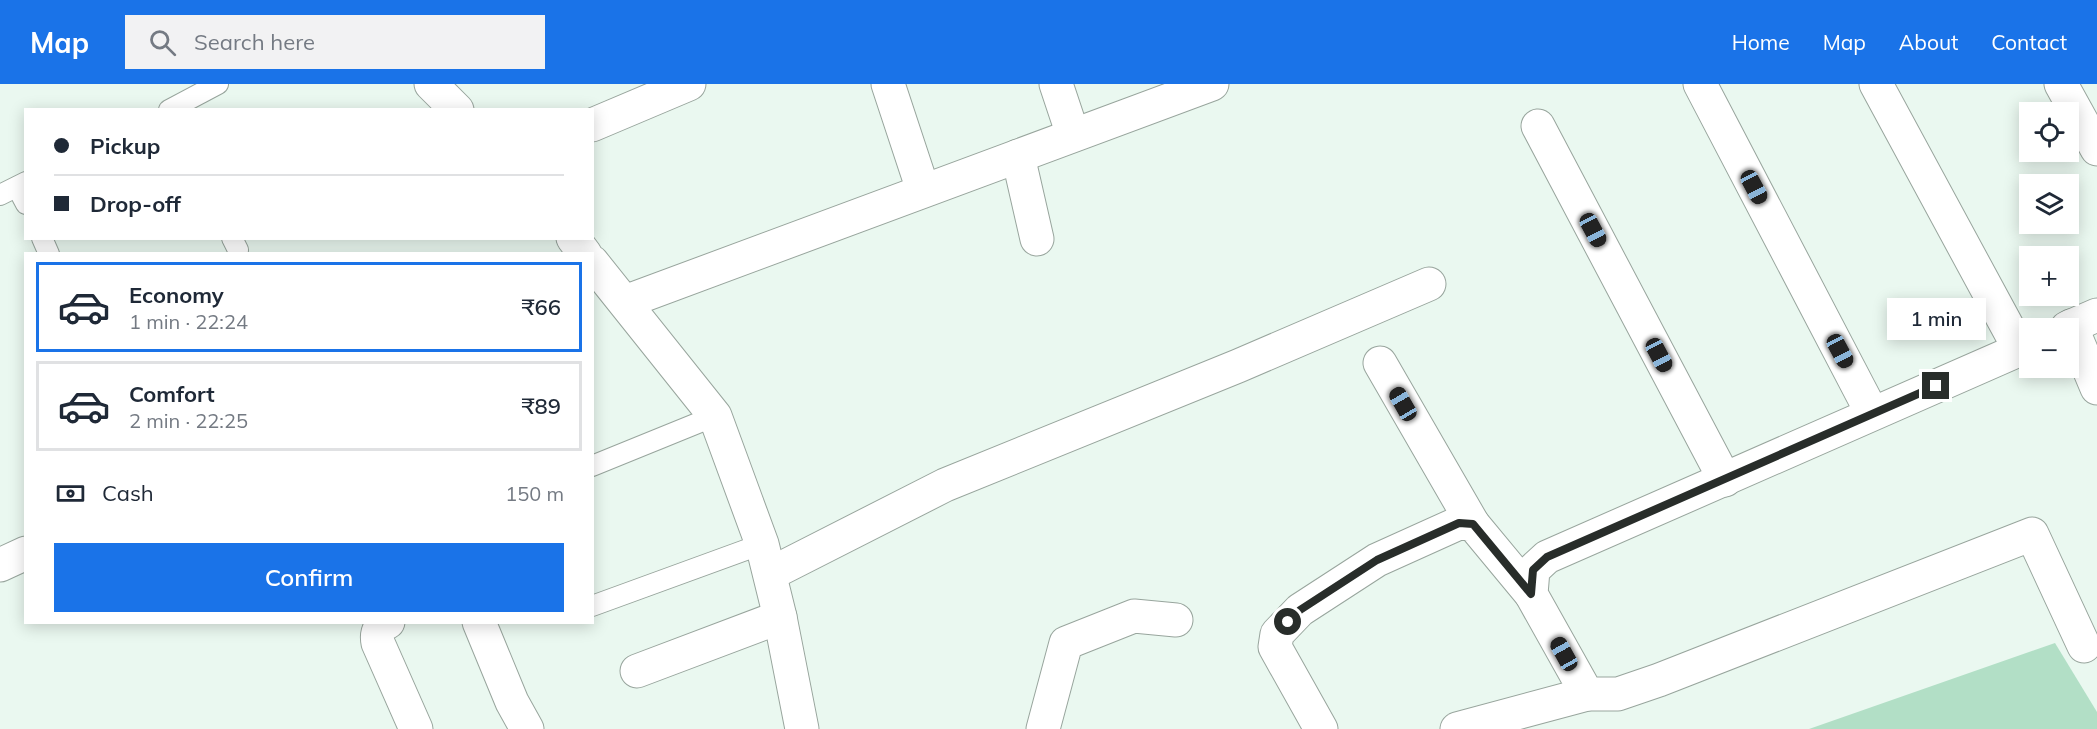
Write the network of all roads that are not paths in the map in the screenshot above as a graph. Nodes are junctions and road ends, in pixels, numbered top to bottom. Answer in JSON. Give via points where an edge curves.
{"nodes":[{"id":1,"x":218,"y":84,"type":"edge"},
{"id":2,"x":431,"y":84,"type":"edge"},
{"id":3,"x":689,"y":84,"type":"edge"},
{"id":4,"x":888,"y":84,"type":"edge"},
{"id":5,"x":1056,"y":84,"type":"edge"},
{"id":6,"x":1212,"y":84,"type":"edge"},
{"id":7,"x":1700,"y":84,"type":"edge"},
{"id":8,"x":1876,"y":84,"type":"edge"},
{"id":9,"x":2061,"y":84,"type":"edge"},
{"id":10,"x":174,"y":108,"type":"edge"},
{"id":11,"x":455,"y":108,"type":"edge"},
{"id":12,"x":594,"y":124,"type":"edge"},
{"id":13,"x":1538,"y":126,"type":"dead end"},
{"id":14,"x":1073,"y":135,"type":"junction"},
{"id":15,"x":2097,"y":149,"type":"edge"},
{"id":16,"x":1018,"y":156,"type":"junction"},
{"id":17,"x":923,"y":190,"type":"junction"},
{"id":18,"x":1037,"y":239,"type":"dead end"},
{"id":19,"x":600,"y":276,"type":"edge"},
{"id":20,"x":1429,"y":284,"type":"dead end"},
{"id":21,"x":2079,"y":326,"type":"edge"},
{"id":22,"x":2019,"y":337,"type":"edge"},
{"id":23,"x":2019,"y":351,"type":"edge"},
{"id":24,"x":1380,"y":363,"type":"dead end"},
{"id":25,"x":2097,"y":388,"type":"edge"},
{"id":26,"x":1872,"y":413,"type":"junction"},
{"id":27,"x":715,"y":416,"type":"junction"},
{"id":28,"x":594,"y":465,"type":"edge"},
{"id":29,"x":1725,"y":480,"type":"junction"},
{"id":30,"x":1473,"y":524,"type":"junction"},
{"id":31,"x":24,"y":554,"type":"edge"},
{"id":32,"x":766,"y":559,"type":"junction"},
{"id":33,"x":0,"y":565,"type":"edge"},
{"id":34,"x":1531,"y":594,"type":"junction"},
{"id":35,"x":594,"y":605,"type":"edge"},
{"id":36,"x":780,"y":617,"type":"junction"},
{"id":37,"x":1176,"y":620,"type":"dead end"},
{"id":38,"x":386,"y":624,"type":"edge"},
{"id":39,"x":480,"y":624,"type":"edge"},
{"id":40,"x":2084,"y":646,"type":"dead end"},
{"id":41,"x":637,"y":671,"type":"dead end"},
{"id":42,"x":1587,"y":694,"type":"junction"},
{"id":43,"x":1557,"y":716,"type":"edge"},
{"id":44,"x":416,"y":729,"type":"edge"},
{"id":45,"x":527,"y":729,"type":"edge"},
{"id":46,"x":802,"y":729,"type":"edge"},
{"id":47,"x":1043,"y":729,"type":"edge"},
{"id":48,"x":1321,"y":729,"type":"edge"},
{"id":49,"x":1457,"y":729,"type":"edge"}],
"edges":[{"from":1,"to":10,"type":"lane"},
{"from":2,"to":11,"type":"street"},
{"from":3,"to":12,"type":"street"},
{"from":4,"to":17,"type":"street"},
{"from":5,"to":14,"type":"street"},
{"from":6,"to":14,"type":"street"},
{"from":7,"to":26,"type":"street"},
{"from":8,"to":22,"type":"street"},
{"from":9,"to":15,"type":"street"},
{"from":13,"to":29,"type":"street"},
{"from":14,"to":16,"type":"street"},
{"from":16,"to":17,"type":"street"},
{"from":16,"to":18,"type":"street"},
{"from":17,"to":19,"type":"street"},
{"from":19,"to":27,"type":"street"},
{"from":20,"to":32,"type":"street"},
{"from":21,"to":25,"type":"street"},
{"from":23,"to":26,"type":"street"},
{"from":24,"to":30,"type":"street"},
{"from":26,"to":29,"type":"street"},
{"from":27,"to":28,"type":"lane"},
{"from":27,"to":32,"type":"street"},
{"from":29,"to":34,"type":"street","via":[[1547,557],[1533,570]]},
{"from":30,"to":34,"type":"street"},
{"from":30,"to":48,"type":"street","via":[[1459,523],[1377,560],[1300,610],[1277,634],[1275,646]]},
{"from":31,"to":33,"type":"street"},
{"from":32,"to":35,"type":"lane"},
{"from":32,"to":36,"type":"street"},
{"from":34,"to":42,"type":"street"},
{"from":36,"to":41,"type":"street"},
{"from":36,"to":46,"type":"street"},
{"from":37,"to":47,"type":"street","via":[[1134,616],[1066,644]]},
{"from":38,"to":44,"type":"street","via":[[376,635],[378,643]]},
{"from":39,"to":45,"type":"street"},
{"from":40,"to":42,"type":"street","via":[[2032,534],[1659,680],[1618,694]]},
{"from":42,"to":43,"type":"street"},
{"from":43,"to":49,"type":"street"}]}
